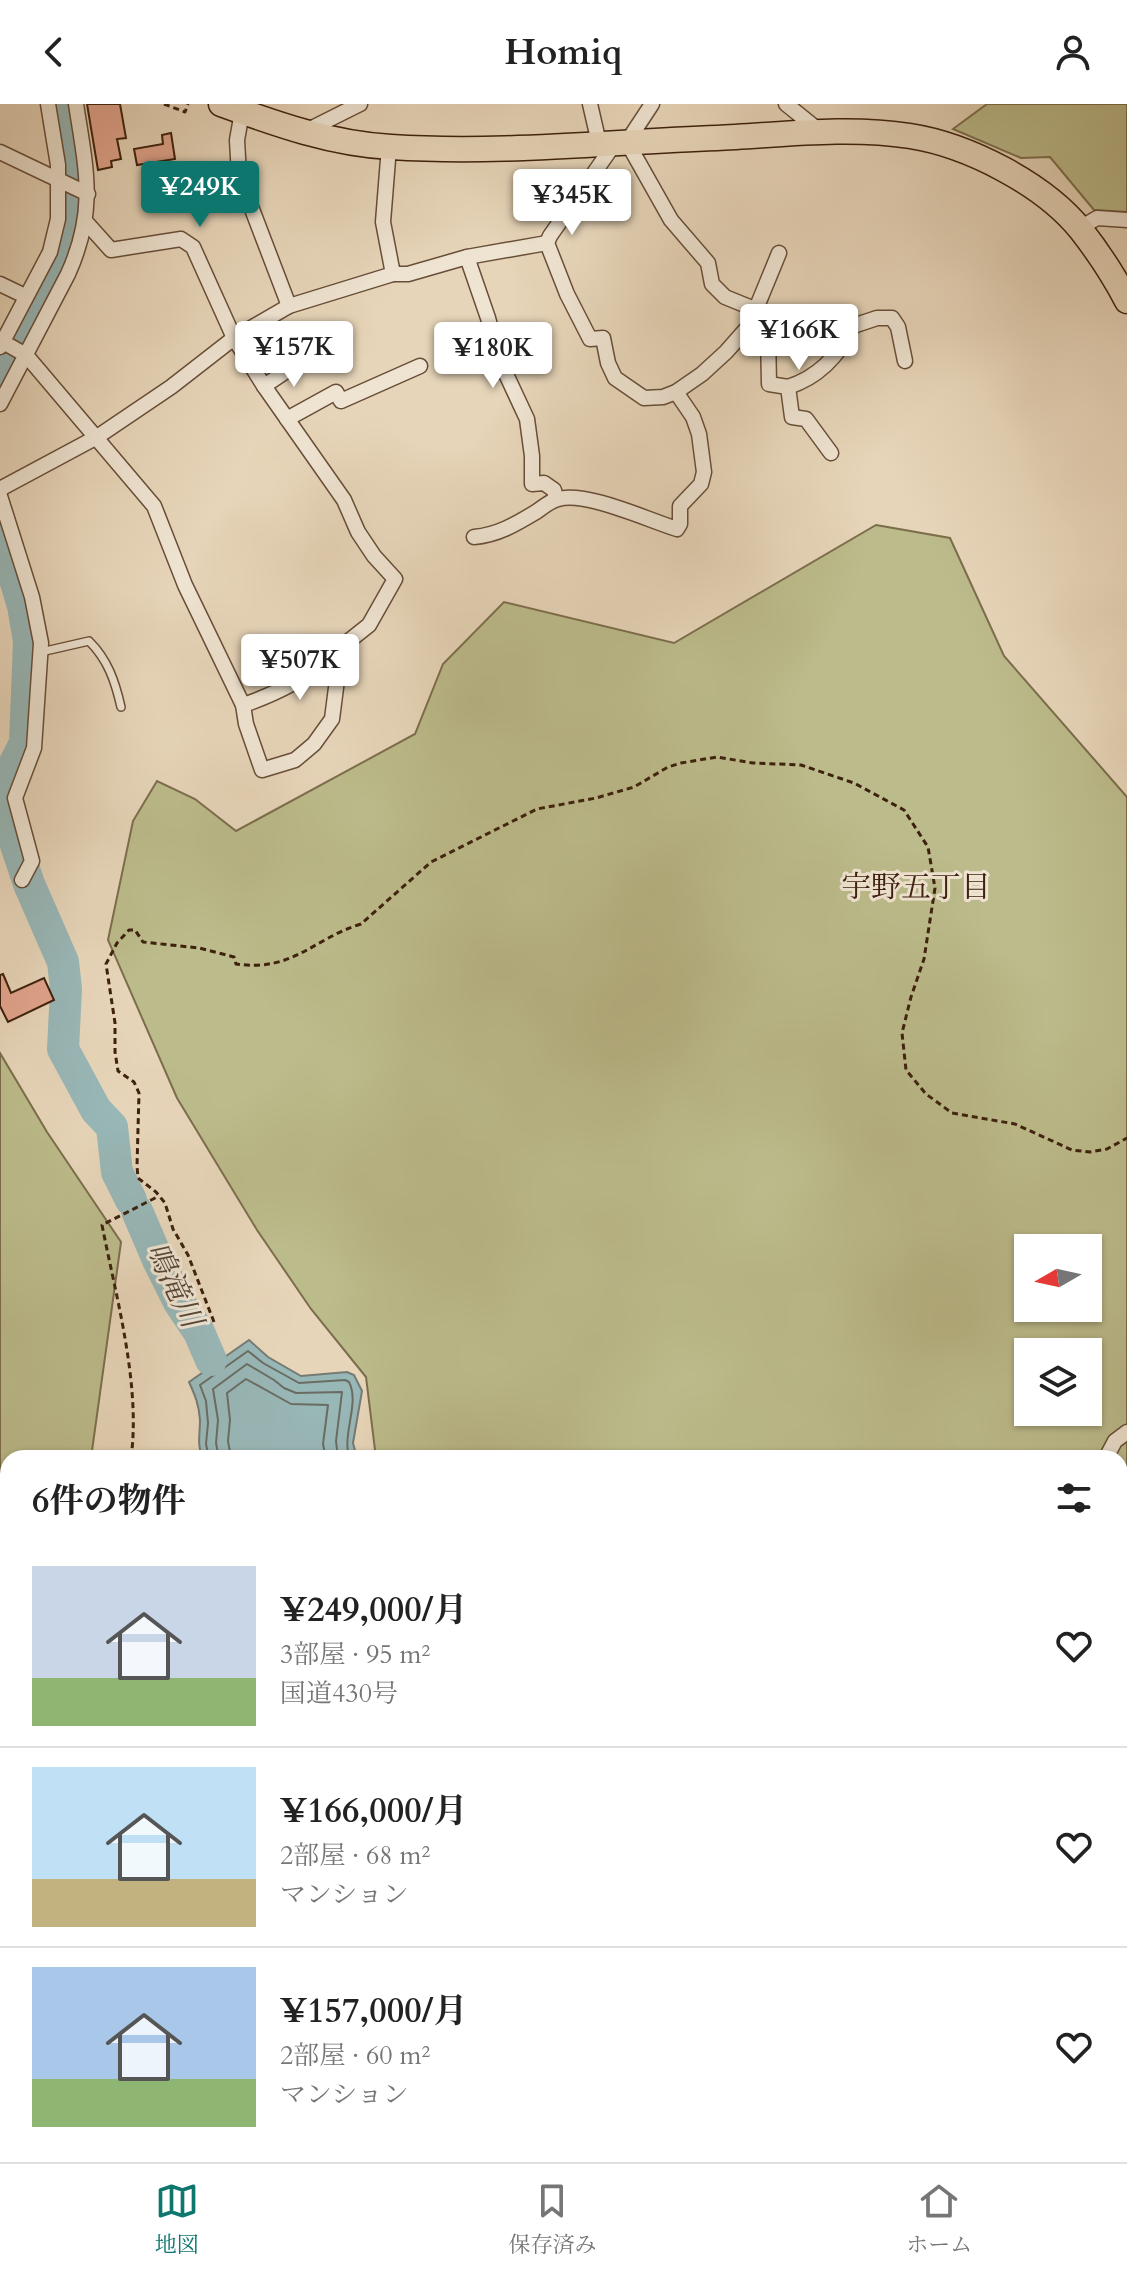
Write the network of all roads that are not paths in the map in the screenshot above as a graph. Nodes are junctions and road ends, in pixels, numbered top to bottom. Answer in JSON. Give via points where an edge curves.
{"nodes":[{"id":1,"x":48,"y":104,"type":"edge"},
{"id":2,"x":76,"y":104,"type":"edge"},
{"id":3,"x":360,"y":104,"type":"edge"},
{"id":4,"x":590,"y":104,"type":"edge"},
{"id":5,"x":652,"y":104,"type":"edge"},
{"id":6,"x":786,"y":104,"type":"edge"},
{"id":7,"x":231,"y":107,"type":"edge"},
{"id":8,"x":303,"y":132,"type":"junction"},
{"id":9,"x":822,"y":133,"type":"junction"},
{"id":10,"x":614,"y":142,"type":"junction"},
{"id":11,"x":389,"y":147,"type":"junction"},
{"id":12,"x":0,"y":152,"type":"edge"},
{"id":13,"x":74,"y":188,"type":"junction"},
{"id":14,"x":1127,"y":220,"type":"edge"},
{"id":15,"x":85,"y":221,"type":"junction"},
{"id":16,"x":1080,"y":228,"type":"junction"},
{"id":17,"x":547,"y":243,"type":"junction"},
{"id":18,"x":779,"y":253,"type":"dead end"},
{"id":19,"x":467,"y":257,"type":"junction"},
{"id":20,"x":393,"y":274,"type":"junction"},
{"id":21,"x":0,"y":284,"type":"edge"},
{"id":22,"x":25,"y":296,"type":"junction"},
{"id":23,"x":1127,"y":301,"type":"edge"},
{"id":24,"x":289,"y":306,"type":"junction"},
{"id":25,"x":757,"y":310,"type":"junction"},
{"id":26,"x":749,"y":326,"type":"junction"},
{"id":27,"x":234,"y":338,"type":"junction"},
{"id":28,"x":12,"y":349,"type":"edge"},
{"id":29,"x":303,"y":360,"type":"dead end"},
{"id":30,"x":905,"y":361,"type":"dead end"},
{"id":31,"x":420,"y":366,"type":"dead end"},
{"id":32,"x":264,"y":386,"type":"junction"},
{"id":33,"x":788,"y":387,"type":"junction"},
{"id":34,"x":676,"y":392,"type":"junction"},
{"id":35,"x":0,"y":404,"type":"edge"},
{"id":36,"x":287,"y":419,"type":"junction"},
{"id":37,"x":97,"y":437,"type":"junction"},
{"id":38,"x":831,"y":453,"type":"dead end"},
{"id":39,"x":0,"y":489,"type":"edge"},
{"id":40,"x":0,"y":496,"type":"edge"},
{"id":41,"x":556,"y":499,"type":"junction"},
{"id":42,"x":474,"y":537,"type":"dead end"},
{"id":43,"x":41,"y":652,"type":"junction"},
{"id":44,"x":335,"y":656,"type":"junction"},
{"id":45,"x":243,"y":705,"type":"junction"},
{"id":46,"x":121,"y":707,"type":"dead end"},
{"id":47,"x":22,"y":880,"type":"dead end"},
{"id":48,"x":1127,"y":1432,"type":"edge"},
{"id":49,"x":1110,"y":1450,"type":"edge"}],
"edges":[{"from":1,"to":13,"type":"street"},
{"from":2,"to":13,"type":"street"},
{"from":3,"to":8,"type":"street"},
{"from":4,"to":10,"type":"street"},
{"from":5,"to":10,"type":"street"},
{"from":6,"to":9,"type":"street"},
{"from":7,"to":8,"type":"highway"},
{"from":7,"to":24,"type":"street","via":[[239,175]]},
{"from":8,"to":11,"type":"highway"},
{"from":9,"to":10,"type":"highway"},
{"from":9,"to":16,"type":"highway","via":[[873,132],[946,144],[1015,176]]},
{"from":10,"to":11,"type":"highway"},
{"from":10,"to":17,"type":"street"},
{"from":10,"to":25,"type":"street","via":[[708,263],[712,284],[725,297]]},
{"from":11,"to":20,"type":"street","via":[[383,222]]},
{"from":12,"to":13,"type":"street"},
{"from":13,"to":15,"type":"street"},
{"from":13,"to":22,"type":"street"},
{"from":14,"to":16,"type":"street","via":[[1097,218]]},
{"from":15,"to":27,"type":"street","via":[[111,250],[181,239],[193,247]]},
{"from":15,"to":28,"type":"street","via":[[76,255]]},
{"from":16,"to":23,"type":"highway"},
{"from":17,"to":19,"type":"street"},
{"from":17,"to":34,"type":"street","via":[[590,339],[603,338],[615,378],[644,398]]},
{"from":18,"to":25,"type":"street"},
{"from":19,"to":20,"type":"street"},
{"from":19,"to":41,"type":"street","via":[[499,359],[527,419],[532,484],[544,483]]},
{"from":20,"to":24,"type":"street"},
{"from":21,"to":22,"type":"street"},
{"from":22,"to":28,"type":"street"},
{"from":24,"to":27,"type":"street"},
{"from":25,"to":26,"type":"street"},
{"from":26,"to":33,"type":"street","via":[[768,334],[769,384]]},
{"from":26,"to":34,"type":"street","via":[[702,374]]},
{"from":27,"to":32,"type":"street"},
{"from":27,"to":37,"type":"street"},
{"from":28,"to":35,"type":"street"},
{"from":28,"to":37,"type":"street"},
{"from":29,"to":32,"type":"street"},
{"from":30,"to":33,"type":"street","via":[[898,327],[892,318],[877,318],[853,326],[830,362],[806,381]]},
{"from":31,"to":36,"type":"street","via":[[341,401],[336,392]]},
{"from":32,"to":36,"type":"street"},
{"from":33,"to":38,"type":"street","via":[[792,417],[806,419]]},
{"from":34,"to":41,"type":"street","via":[[699,434],[704,472],[701,484],[680,506],[677,529],[589,499]]},
{"from":36,"to":44,"type":"street","via":[[344,500],[374,556],[395,579],[369,625]]},
{"from":37,"to":39,"type":"street"},
{"from":37,"to":45,"type":"street","via":[[154,506]]},
{"from":40,"to":43,"type":"street","via":[[32,597]]},
{"from":41,"to":42,"type":"street","via":[[491,536]]},
{"from":43,"to":46,"type":"lane","via":[[89,641],[113,674]]},
{"from":43,"to":47,"type":"street","via":[[34,748],[15,798],[32,861]]},
{"from":44,"to":45,"type":"street","via":[[297,683]]},
{"from":44,"to":45,"type":"street","via":[[332,719],[295,760],[262,770]]},
{"from":48,"to":49,"type":"street"}]}
